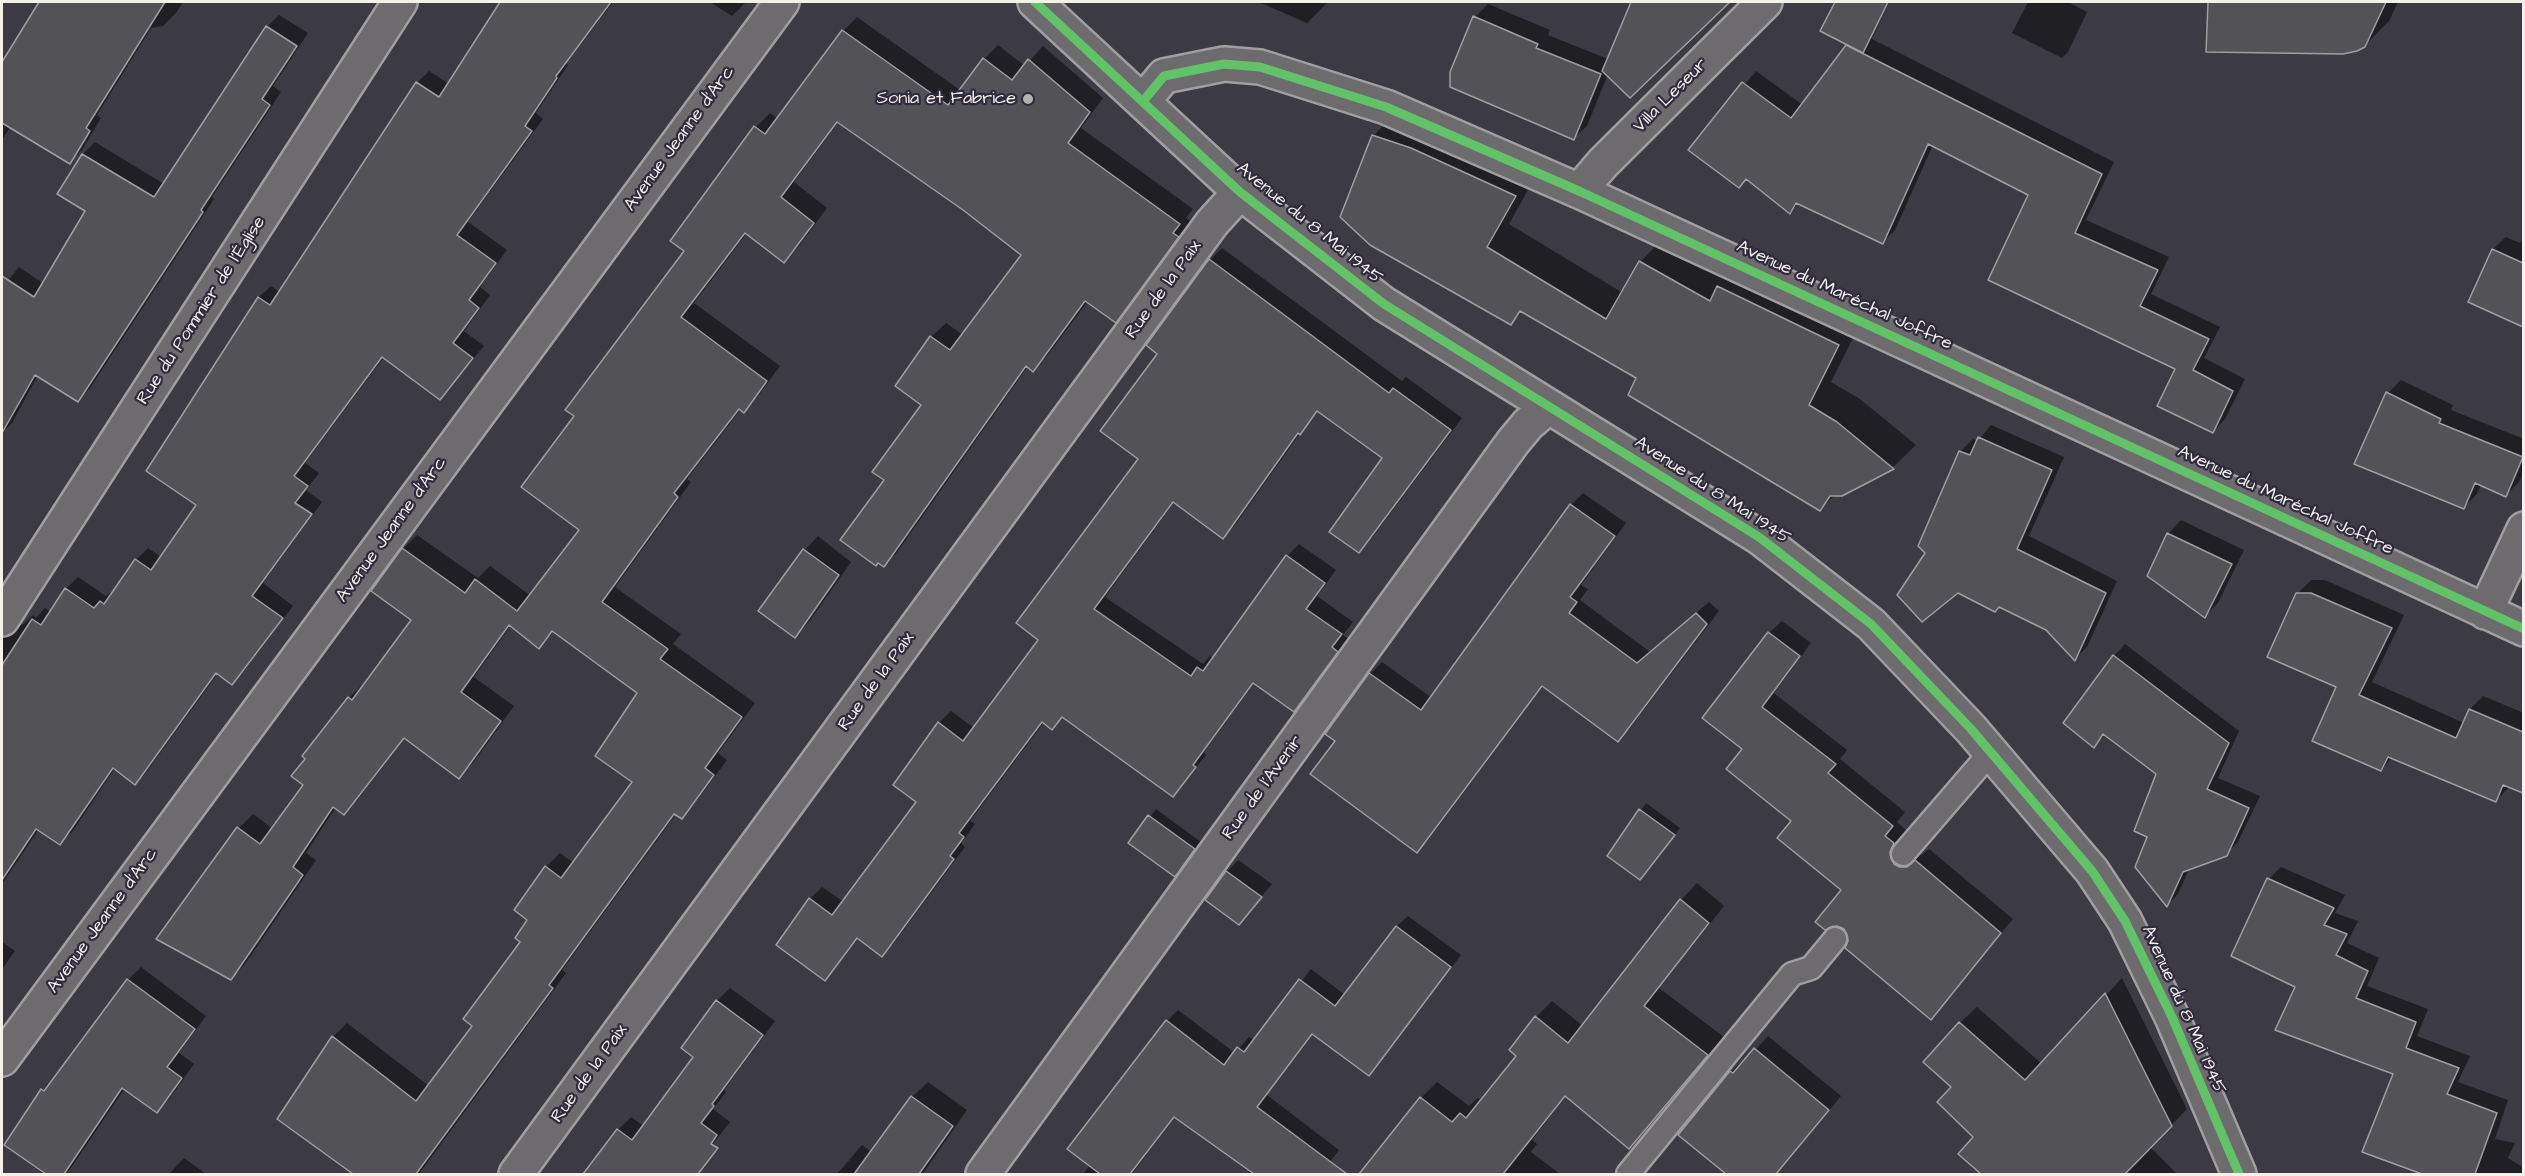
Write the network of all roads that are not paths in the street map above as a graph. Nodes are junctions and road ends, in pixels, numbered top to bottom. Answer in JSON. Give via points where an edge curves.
{"nodes":[{"id":1,"x":400,"y":2,"type":"edge"},
{"id":2,"x":782,"y":2,"type":"edge"},
{"id":3,"x":1035,"y":2,"type":"edge"},
{"id":4,"x":1765,"y":2,"type":"edge"},
{"id":5,"x":1144,"y":100,"type":"junction"},
{"id":6,"x":1579,"y":191,"type":"junction"},
{"id":7,"x":1240,"y":192,"type":"junction"},
{"id":8,"x":1548,"y":407,"type":"junction"},
{"id":9,"x":2523,"y":529,"type":"edge"},
{"id":10,"x":2485,"y":612,"type":"junction"},
{"id":11,"x":2,"y":619,"type":"edge"},
{"id":12,"x":2523,"y":629,"type":"edge"},
{"id":13,"x":1991,"y":752,"type":"junction"},
{"id":14,"x":1903,"y":854,"type":"dead end"},
{"id":15,"x":1835,"y":939,"type":"dead end"},
{"id":16,"x":2,"y":1059,"type":"edge"},
{"id":17,"x":516,"y":1174,"type":"edge"},
{"id":18,"x":983,"y":1174,"type":"edge"},
{"id":19,"x":1628,"y":1174,"type":"edge"},
{"id":20,"x":2239,"y":1174,"type":"edge"}],
"edges":[{"from":1,"to":11,"type":"street","name":"Rue du Pommier de l'Église"},
{"from":2,"to":16,"type":"street","name":"Avenue Jeanne d'Arc"},
{"from":3,"to":5,"type":"street","name":"Avenue du 8 Mai 1945"},
{"from":4,"to":6,"type":"street","name":"Villa Leseur"},
{"from":5,"to":6,"type":"street","name":"Avenue du Maréchal Joffre","via":[[1164,76],[1224,64],[1260,67],[1386,107]]},
{"from":5,"to":7,"type":"street","name":"Avenue du 8 Mai 1945"},
{"from":6,"to":10,"type":"street","name":"Avenue du Maréchal Joffre"},
{"from":7,"to":8,"type":"street","name":"Avenue du 8 Mai 1945","via":[[1384,304]]},
{"from":7,"to":17,"type":"street","name":"Rue de la Paix","via":[[1212,223]]},
{"from":8,"to":13,"type":"street","name":"Avenue du 8 Mai 1945","via":[[1759,537],[1871,624]]},
{"from":8,"to":18,"type":"street","name":"Rue de l'Avenir","via":[[1513,442]]},
{"from":9,"to":10,"type":"street"},
{"from":10,"to":12,"type":"street","name":"Avenue du Maréchal Joffre"},
{"from":13,"to":14,"type":"lane"},
{"from":13,"to":20,"type":"street","name":"Avenue du 8 Mai 1945","via":[[2092,871],[2125,921],[2172,1017]]},
{"from":15,"to":19,"type":"lane","via":[[1811,968],[1792,974]]}]}
